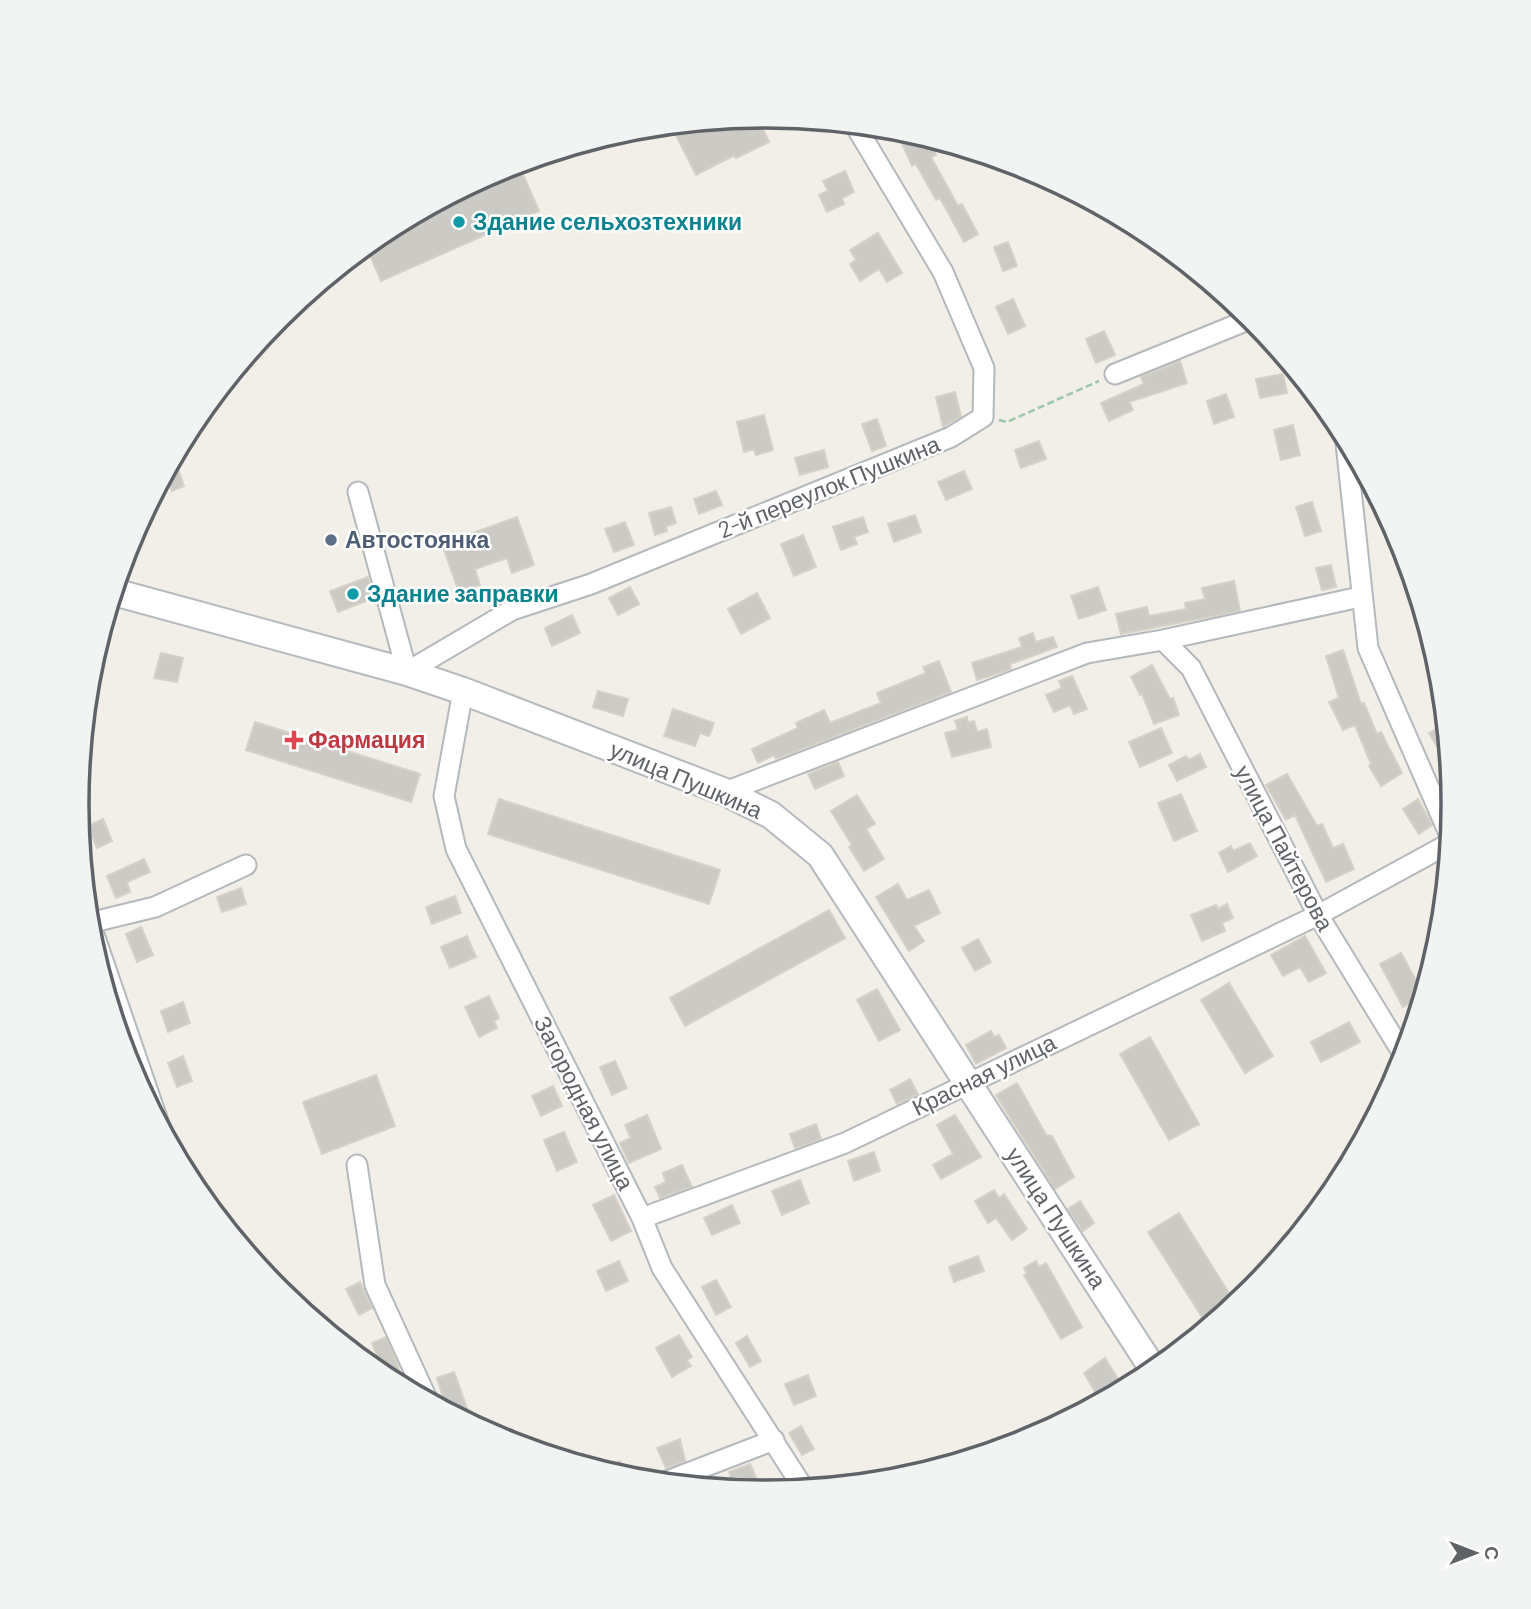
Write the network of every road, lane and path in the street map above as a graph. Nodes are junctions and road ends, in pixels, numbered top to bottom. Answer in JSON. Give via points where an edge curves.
{"nodes":[{"id":1,"x":861,"y":135,"type":"edge"},
{"id":2,"x":1241,"y":323,"type":"edge"},
{"id":3,"x":1115,"y":374,"type":"joint"},
{"id":4,"x":983,"y":417,"type":"junction"},
{"id":5,"x":1347,"y":460,"type":"edge"},
{"id":6,"x":358,"y":492,"type":"dead end"},
{"id":7,"x":123,"y":594,"type":"edge"},
{"id":8,"x":1360,"y":597,"type":"junction"},
{"id":9,"x":1163,"y":640,"type":"junction"},
{"id":10,"x":407,"y":672,"type":"junction"},
{"id":11,"x":463,"y":691,"type":"junction"},
{"id":12,"x":725,"y":792,"type":"junction"},
{"id":13,"x":1441,"y":816,"type":"edge"},
{"id":14,"x":1440,"y":848,"type":"edge"},
{"id":15,"x":246,"y":865,"type":"dead end"},
{"id":16,"x":1318,"y":915,"type":"junction"},
{"id":17,"x":99,"y":918,"type":"edge"},
{"id":18,"x":1397,"y":1044,"type":"edge"},
{"id":19,"x":969,"y":1082,"type":"junction"},
{"id":20,"x":357,"y":1165,"type":"dead end"},
{"id":21,"x":642,"y":1218,"type":"junction"},
{"id":22,"x":1149,"y":1361,"type":"edge"},
{"id":23,"x":421,"y":1387,"type":"edge"},
{"id":24,"x":774,"y":1440,"type":"junction"},
{"id":25,"x":682,"y":1475,"type":"edge"},
{"id":26,"x":798,"y":1480,"type":"edge"}],
"edges":[{"from":1,"to":4,"type":"street","via":[[943,272],[984,368]]},
{"from":2,"to":3,"type":"street"},
{"from":3,"to":4,"type":"path","via":[[1007,422]]},
{"from":4,"to":10,"type":"street","name":"2-й переулок Пушкина","via":[[951,437],[591,584],[512,610]]},
{"from":5,"to":8,"type":"street"},
{"from":6,"to":10,"type":"street"},
{"from":7,"to":10,"type":"main road","name":"улица Пушкина"},
{"from":8,"to":9,"type":"street"},
{"from":8,"to":13,"type":"street","via":[[1367,648]]},
{"from":9,"to":12,"type":"street","via":[[1087,653]]},
{"from":9,"to":16,"type":"street","name":"улица Пайтерова","via":[[1191,668]]},
{"from":10,"to":11,"type":"main road","name":"улица Пушкина"},
{"from":11,"to":12,"type":"main road","name":"улица Пушкина"},
{"from":11,"to":21,"type":"street","name":"Загородная улица","via":[[444,796],[456,849]]},
{"from":12,"to":19,"type":"main road","name":"улица Пушкина","via":[[771,815],[820,855]]},
{"from":14,"to":16,"type":"street","name":"Красная улица"},
{"from":15,"to":17,"type":"street","via":[[155,907]]},
{"from":16,"to":18,"type":"street","name":"улица Пайтерова"},
{"from":16,"to":19,"type":"street","name":"Красная улица"},
{"from":19,"to":21,"type":"street","name":"Красная улица","via":[[845,1143]]},
{"from":19,"to":22,"type":"main road","name":"улица Пушкина"},
{"from":20,"to":23,"type":"street","via":[[375,1285]]},
{"from":21,"to":24,"type":"street","name":"Загородная улица","via":[[662,1268]]},
{"from":24,"to":25,"type":"street"},
{"from":24,"to":26,"type":"street","name":"Загородная улица"}]}
